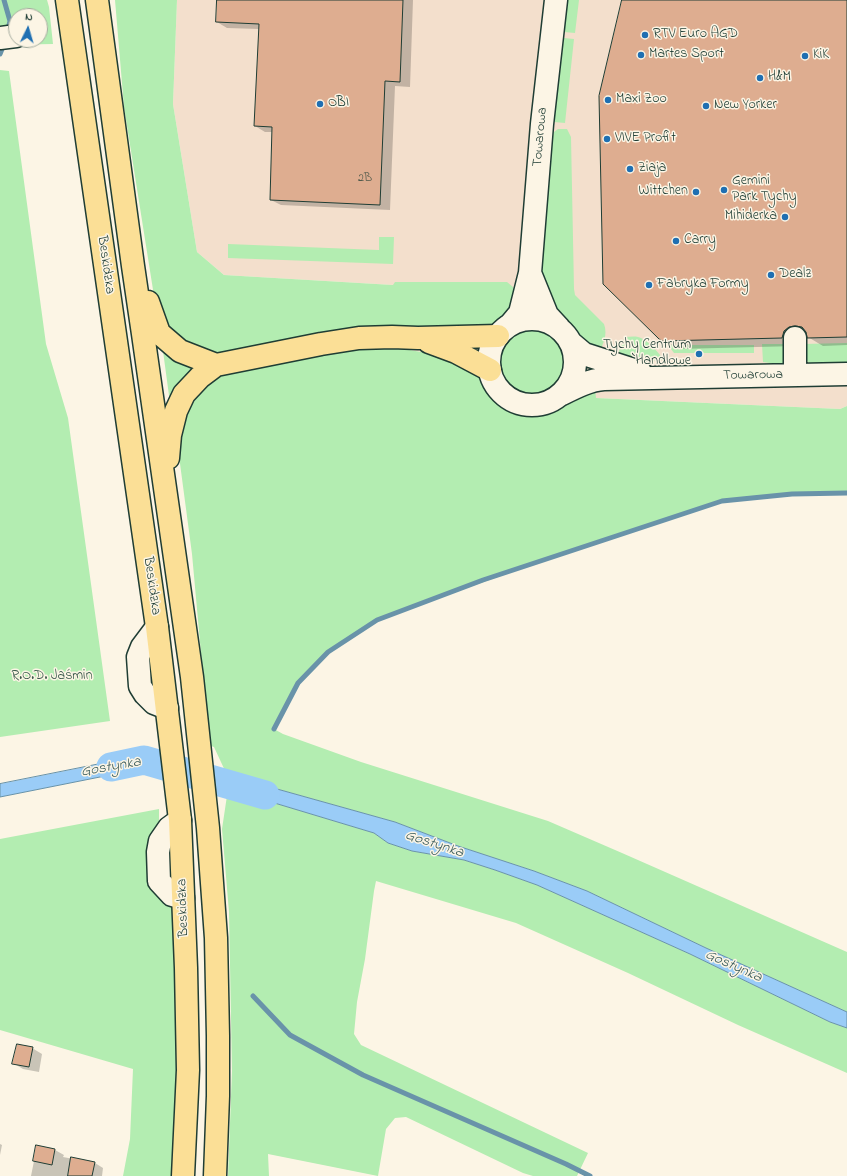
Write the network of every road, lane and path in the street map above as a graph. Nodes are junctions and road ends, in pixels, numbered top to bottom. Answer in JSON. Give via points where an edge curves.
{"nodes":[{"id":1,"x":68,"y":0,"type":"edge"},
{"id":2,"x":97,"y":0,"type":"edge"},
{"id":3,"x":556,"y":0,"type":"edge"},
{"id":4,"x":133,"y":266,"type":"junction"},
{"id":5,"x":530,"y":273,"type":"junction"},
{"id":6,"x":504,"y":330,"type":"junction"},
{"id":7,"x":567,"y":337,"type":"junction"},
{"id":8,"x":418,"y":338,"type":"junction"},
{"id":9,"x":795,"y":338,"type":"dead end"},
{"id":10,"x":216,"y":365,"type":"junction"},
{"id":11,"x":490,"y":370,"type":"junction"},
{"id":12,"x":847,"y":374,"type":"edge"},
{"id":13,"x":795,"y":375,"type":"junction"},
{"id":14,"x":658,"y":378,"type":"junction"},
{"id":15,"x":560,"y":395,"type":"junction"},
{"id":16,"x":166,"y":489,"type":"junction"},
{"id":17,"x":183,"y":1176,"type":"edge"},
{"id":18,"x":215,"y":1176,"type":"edge"}],
"edges":[{"from":1,"to":17,"type":"main road","name":"Beskidzka","via":[[157,627],[180,820],[188,1070]]},
{"from":2,"to":4,"type":"main road","name":"Beskidzka"},
{"from":3,"to":5,"type":"street","name":"Towarowa","via":[[542,124]]},
{"from":4,"to":10,"type":"main road","via":[[159,333],[180,351]]},
{"from":4,"to":16,"type":"main road","name":"Beskidzka"},
{"from":5,"to":6,"type":"street","name":"Towarowa","via":[[520,313]]},
{"from":5,"to":7,"type":"street","name":"Towarowa","via":[[547,315]]},
{"from":6,"to":7,"type":"street","via":[[523,320],[538,319],[551,323]]},
{"from":6,"to":8,"type":"main road"},
{"from":6,"to":11,"type":"street","via":[[492,346]]},
{"from":7,"to":14,"type":"street","name":"Towarowa","via":[[584,354]]},
{"from":7,"to":15,"type":"street","via":[[575,356],[575,371]]},
{"from":8,"to":10,"type":"main road","via":[[380,337],[340,341]]},
{"from":8,"to":11,"type":"main road","via":[[456,352]]},
{"from":9,"to":13,"type":"street"},
{"from":10,"to":16,"type":"main road","via":[[184,394],[176,411],[170,435]]},
{"from":11,"to":15,"type":"street","via":[[498,390],[520,404],[541,404]]},
{"from":12,"to":13,"type":"street","name":"Towarowa"},
{"from":13,"to":14,"type":"street","name":"Towarowa"},
{"from":14,"to":15,"type":"street","name":"Towarowa","via":[[598,379]]},
{"from":16,"to":18,"type":"main road","name":"Beskidzka","via":[[192,677],[208,828],[216,938],[218,1096]]}]}
